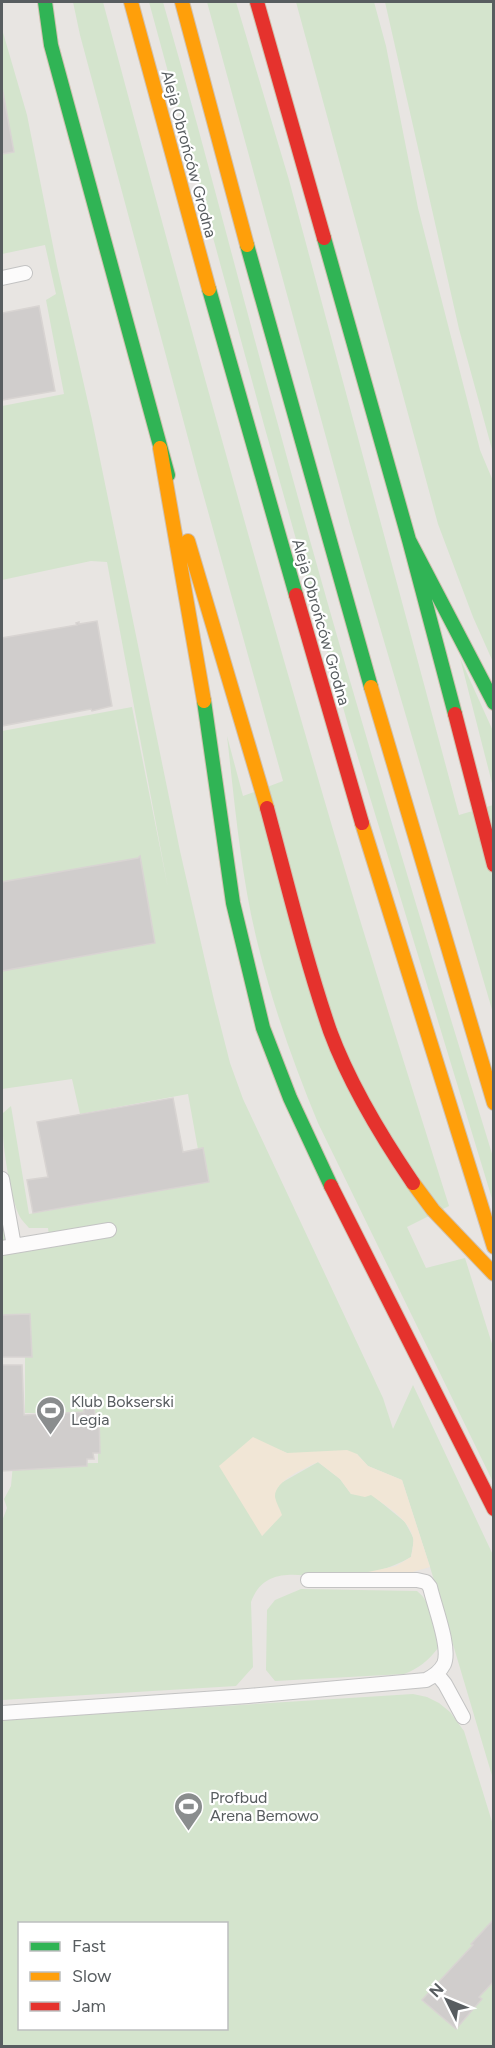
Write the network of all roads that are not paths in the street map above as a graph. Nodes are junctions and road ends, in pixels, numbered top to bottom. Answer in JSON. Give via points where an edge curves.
{"nodes":[{"id":1,"x":45,"y":2,"type":"edge"},
{"id":2,"x":131,"y":2,"type":"edge"},
{"id":3,"x":182,"y":2,"type":"edge"},
{"id":4,"x":257,"y":2,"type":"edge"},
{"id":5,"x":25,"y":273,"type":"dead end"},
{"id":6,"x":2,"y":278,"type":"edge"},
{"id":7,"x":160,"y":448,"type":"junction"},
{"id":8,"x":410,"y":540,"type":"junction"},
{"id":9,"x":494,"y":703,"type":"edge"},
{"id":10,"x":494,"y":865,"type":"edge"},
{"id":11,"x":494,"y":1103,"type":"edge"},
{"id":12,"x":2,"y":1179,"type":"edge"},
{"id":13,"x":110,"y":1230,"type":"dead end"},
{"id":14,"x":8,"y":1247,"type":"edge"},
{"id":15,"x":494,"y":1247,"type":"edge"},
{"id":16,"x":494,"y":1274,"type":"edge"},
{"id":17,"x":494,"y":1509,"type":"edge"},
{"id":18,"x":308,"y":1580,"type":"dead end"},
{"id":19,"x":437,"y":1674,"type":"junction"},
{"id":20,"x":2,"y":1713,"type":"edge"},
{"id":21,"x":463,"y":1717,"type":"dead end"}],
"edges":[{"from":1,"to":7,"type":"main road","via":[[51,45]]},
{"from":2,"to":15,"type":"main road","name":"Aleja Obrońców Grodna","via":[[349,781]]},
{"from":3,"to":11,"type":"main road","name":"Aleja Obrońców Grodna","via":[[363,659]]},
{"from":4,"to":8,"type":"main road"},
{"from":5,"to":6,"type":"lane"},
{"from":7,"to":16,"type":"main road","via":[[331,1033],[357,1091],[391,1151],[433,1210]]},
{"from":7,"to":17,"type":"main road","via":[[199,669],[233,903],[263,1028],[321,1165]]},
{"from":8,"to":9,"type":"main road"},
{"from":8,"to":10,"type":"main road"},
{"from":12,"to":14,"type":"lane"},
{"from":13,"to":14,"type":"lane"},
{"from":18,"to":19,"type":"lane","via":[[426,1582],[447,1652]]},
{"from":19,"to":20,"type":"lane","via":[[426,1680]]},
{"from":19,"to":21,"type":"lane"}]}
